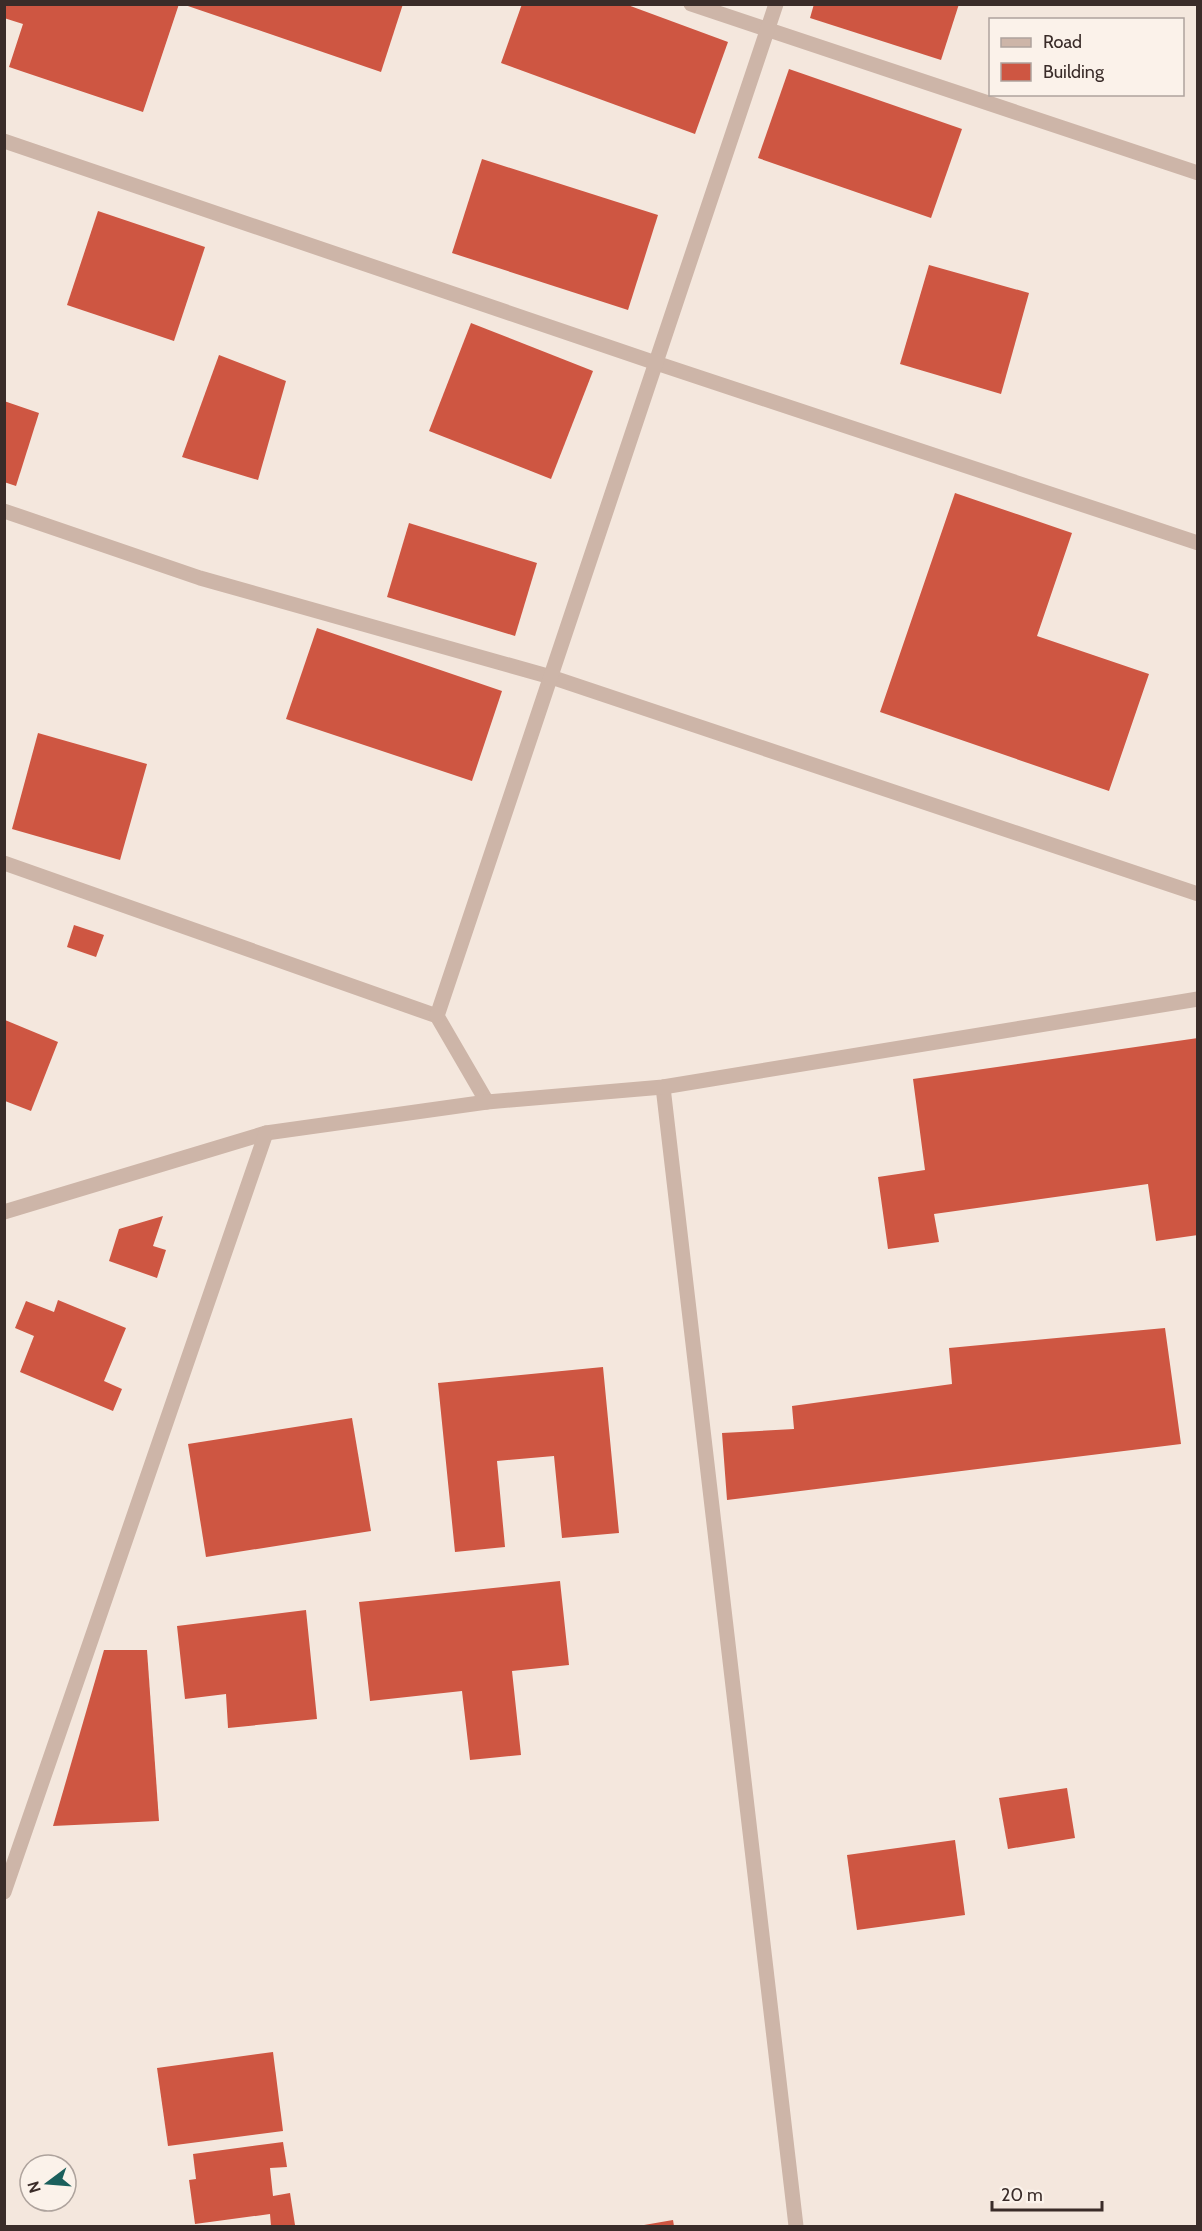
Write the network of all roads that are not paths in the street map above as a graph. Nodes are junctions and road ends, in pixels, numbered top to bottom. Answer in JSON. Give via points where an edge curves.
{"nodes":[{"id":1,"x":691,"y":4,"type":"edge"},
{"id":2,"x":776,"y":4,"type":"edge"},
{"id":3,"x":767,"y":30,"type":"junction"},
{"id":4,"x":4,"y":141,"type":"edge"},
{"id":5,"x":1197,"y":173,"type":"edge"},
{"id":6,"x":656,"y":363,"type":"junction"},
{"id":7,"x":4,"y":511,"type":"edge"},
{"id":8,"x":1197,"y":543,"type":"edge"},
{"id":9,"x":550,"y":677,"type":"junction"},
{"id":10,"x":4,"y":863,"type":"edge"},
{"id":11,"x":1197,"y":894,"type":"edge"},
{"id":12,"x":1197,"y":999,"type":"edge"},
{"id":13,"x":437,"y":1016,"type":"junction"},
{"id":14,"x":663,"y":1087,"type":"junction"},
{"id":15,"x":487,"y":1102,"type":"junction"},
{"id":16,"x":266,"y":1133,"type":"junction"},
{"id":17,"x":4,"y":1212,"type":"edge"},
{"id":18,"x":4,"y":1892,"type":"edge"},
{"id":19,"x":796,"y":2226,"type":"edge"}],
"edges":[{"from":1,"to":3,"type":"street"},
{"from":2,"to":3,"type":"street"},
{"from":3,"to":5,"type":"street"},
{"from":3,"to":6,"type":"street"},
{"from":4,"to":6,"type":"street"},
{"from":6,"to":8,"type":"street"},
{"from":6,"to":9,"type":"street"},
{"from":7,"to":9,"type":"street","via":[[200,578]]},
{"from":9,"to":11,"type":"street"},
{"from":9,"to":13,"type":"street"},
{"from":10,"to":13,"type":"street"},
{"from":12,"to":14,"type":"street"},
{"from":13,"to":15,"type":"street"},
{"from":14,"to":15,"type":"street"},
{"from":14,"to":19,"type":"street"},
{"from":15,"to":16,"type":"street"},
{"from":16,"to":17,"type":"street"},
{"from":16,"to":18,"type":"street"}]}
